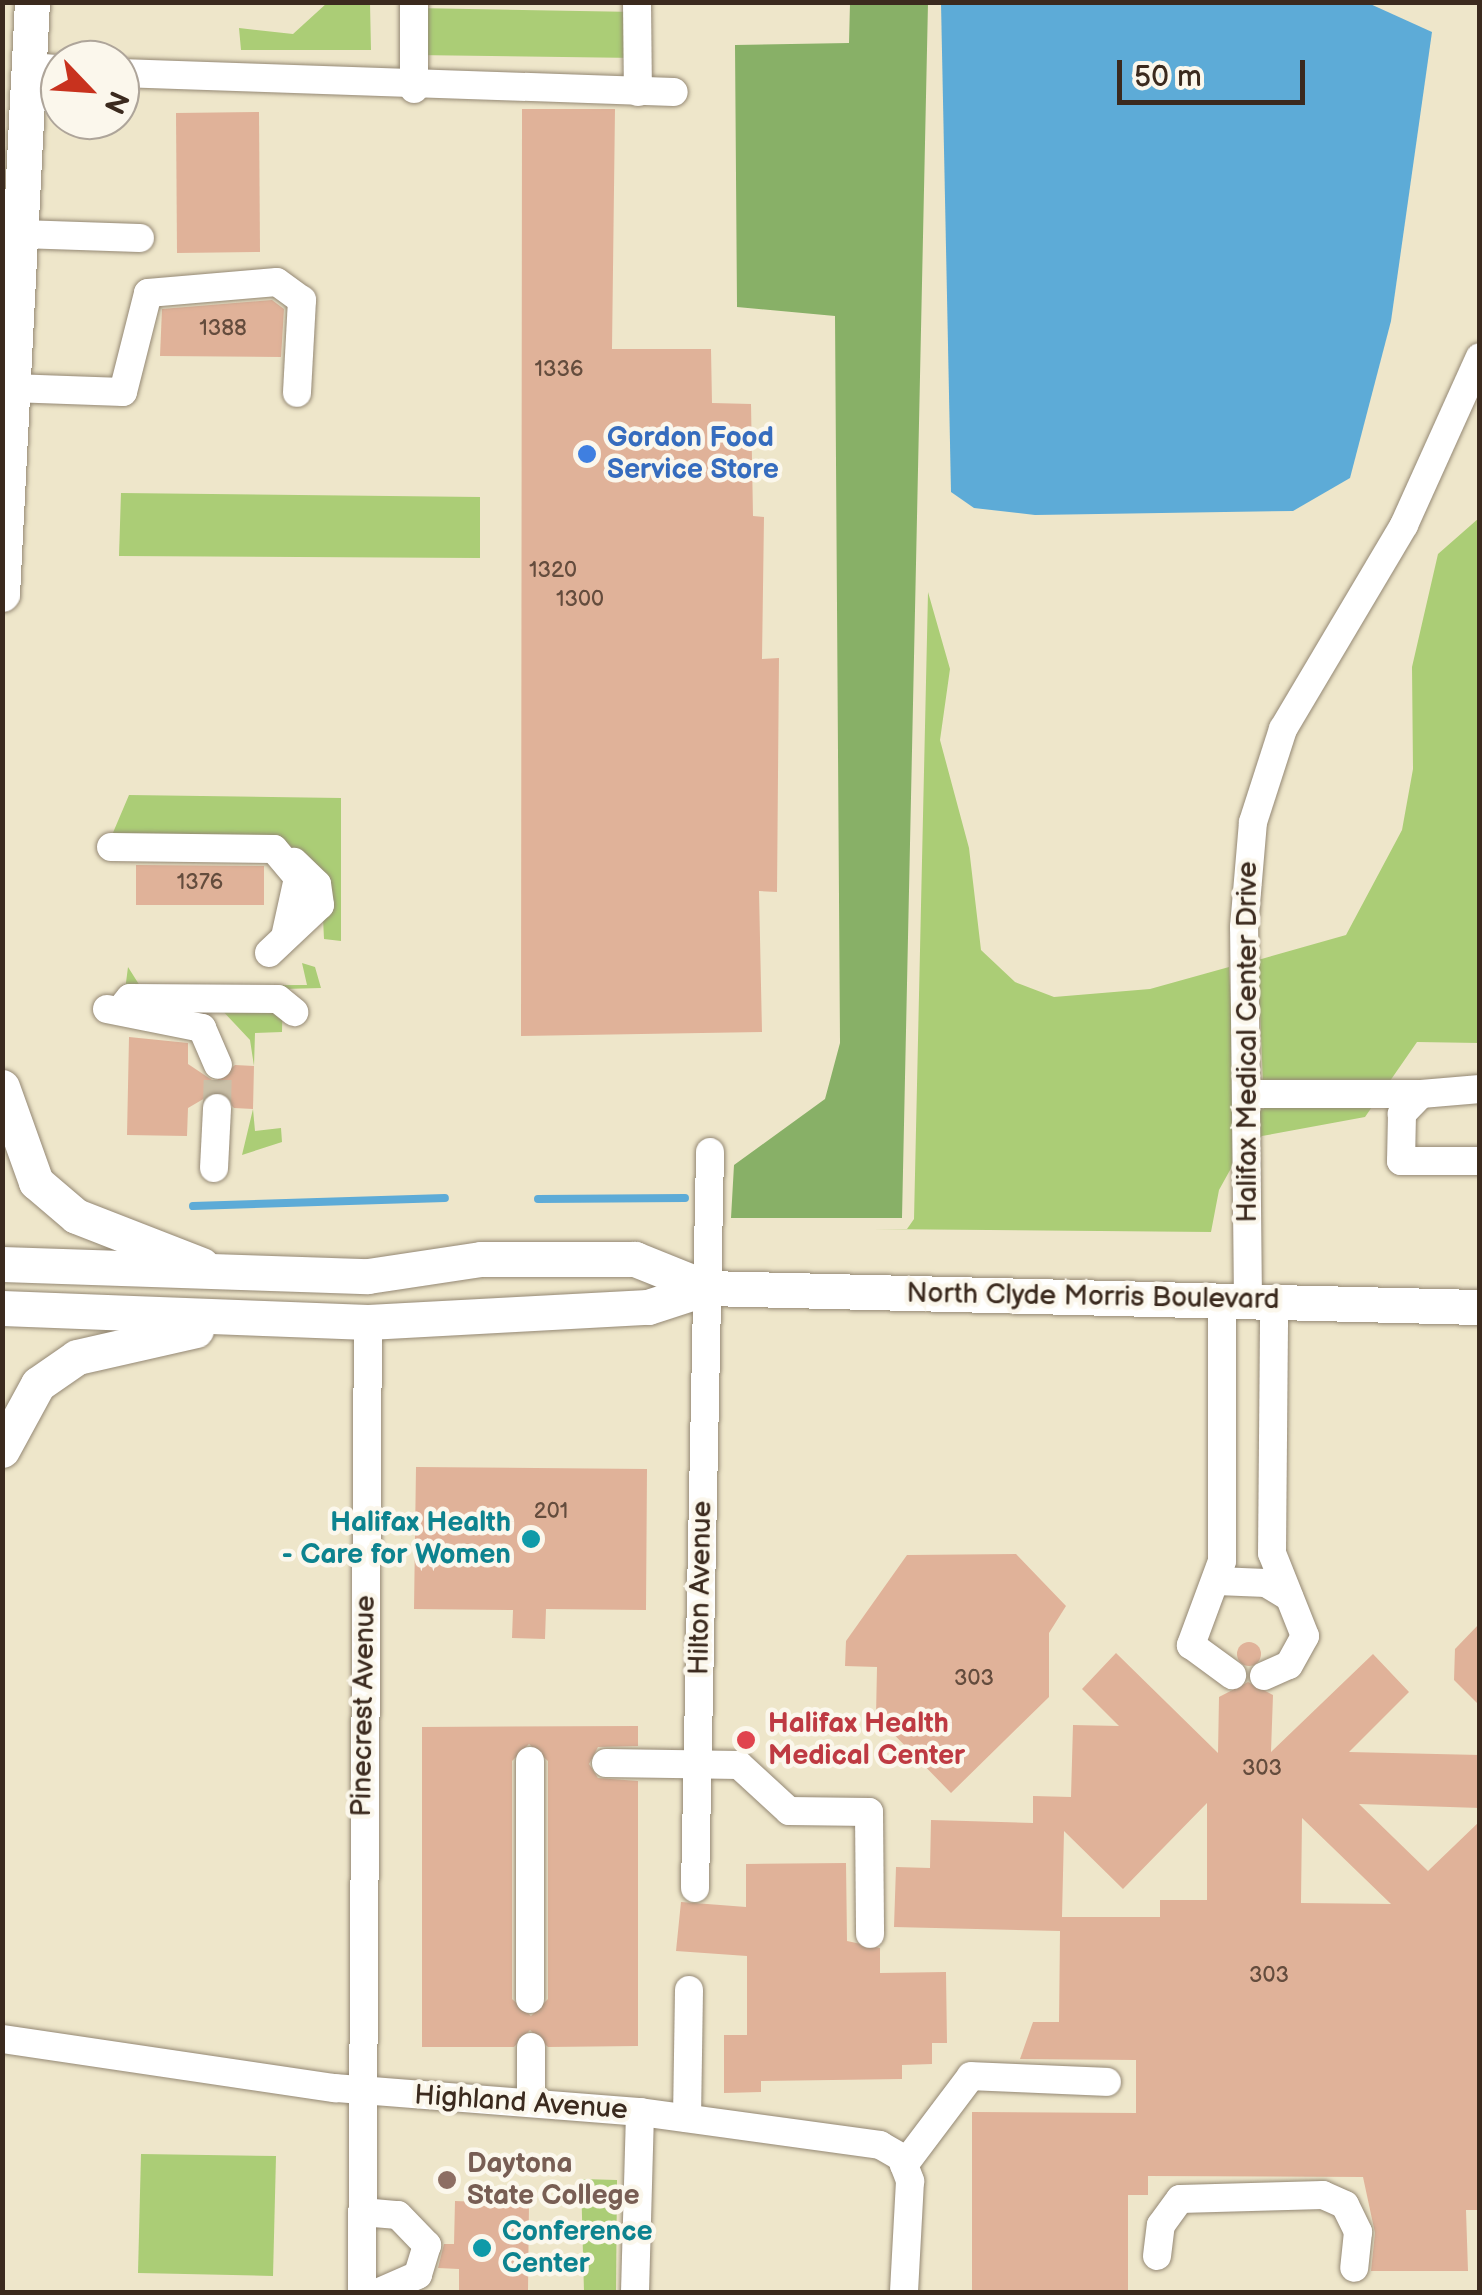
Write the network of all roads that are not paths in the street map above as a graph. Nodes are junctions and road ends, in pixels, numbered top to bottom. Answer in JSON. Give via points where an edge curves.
{"nodes":[{"id":1,"x":32,"y":2,"type":"edge"},
{"id":2,"x":414,"y":2,"type":"edge"},
{"id":3,"x":637,"y":2,"type":"edge"},
{"id":4,"x":40,"y":46,"type":"edge"},
{"id":5,"x":140,"y":74,"type":"edge"},
{"id":6,"x":414,"y":89,"type":"junction"},
{"id":7,"x":638,"y":92,"type":"junction"},
{"id":8,"x":674,"y":92,"type":"dead end"},
{"id":9,"x":40,"y":96,"type":"edge"},
{"id":10,"x":20,"y":234,"type":"junction"},
{"id":11,"x":140,"y":238,"type":"dead end"},
{"id":12,"x":1480,"y":357,"type":"edge"},
{"id":13,"x":11,"y":388,"type":"junction"},
{"id":14,"x":297,"y":393,"type":"dead end"},
{"id":15,"x":5,"y":490,"type":"edge"},
{"id":16,"x":2,"y":594,"type":"edge"},
{"id":17,"x":112,"y":846,"type":"dead end"},
{"id":18,"x":277,"y":945,"type":"dead end"},
{"id":19,"x":294,"y":1012,"type":"dead end"},
{"id":20,"x":218,"y":1065,"type":"tunnel mouth"},
{"id":21,"x":2,"y":1087,"type":"edge"},
{"id":22,"x":1480,"y":1089,"type":"edge"},
{"id":23,"x":1250,"y":1094,"type":"junction"},
{"id":24,"x":1421,"y":1094,"type":"junction"},
{"id":25,"x":217,"y":1108,"type":"tunnel mouth"},
{"id":26,"x":710,"y":1152,"type":"dead end"},
{"id":27,"x":1480,"y":1161,"type":"edge"},
{"id":28,"x":214,"y":1168,"type":"dead end"},
{"id":29,"x":2,"y":1264,"type":"edge"},
{"id":30,"x":227,"y":1274,"type":"junction"},
{"id":31,"x":707,"y":1288,"type":"junction"},
{"id":32,"x":1248,"y":1301,"type":"junction"},
{"id":33,"x":1480,"y":1306,"type":"edge"},
{"id":34,"x":2,"y":1308,"type":"edge"},
{"id":35,"x":233,"y":1322,"type":"junction"},
{"id":36,"x":368,"y":1322,"type":"junction"},
{"id":37,"x":2,"y":1450,"type":"edge"},
{"id":38,"x":1216,"y":1581,"type":"junction"},
{"id":39,"x":1291,"y":1598,"type":"junction"},
{"id":40,"x":1232,"y":1675,"type":"dead end"},
{"id":41,"x":1264,"y":1676,"type":"dead end"},
{"id":42,"x":530,"y":1762,"type":"dead end"},
{"id":43,"x":606,"y":1763,"type":"dead end"},
{"id":44,"x":697,"y":1764,"type":"junction"},
{"id":45,"x":694,"y":1888,"type":"dead end"},
{"id":46,"x":870,"y":1934,"type":"dead end"},
{"id":47,"x":689,"y":1990,"type":"dead end"},
{"id":48,"x":530,"y":1999,"type":"dead end"},
{"id":49,"x":2,"y":2039,"type":"edge"},
{"id":50,"x":531,"y":2047,"type":"dead end"},
{"id":51,"x":1107,"y":2082,"type":"dead end"},
{"id":52,"x":360,"y":2090,"type":"junction"},
{"id":53,"x":530,"y":2103,"type":"junction"},
{"id":54,"x":640,"y":2112,"type":"junction"},
{"id":55,"x":687,"y":2118,"type":"junction"},
{"id":56,"x":904,"y":2165,"type":"junction"},
{"id":57,"x":362,"y":2212,"type":"junction"},
{"id":58,"x":1157,"y":2256,"type":"dead end"},
{"id":59,"x":1354,"y":2268,"type":"dead end"},
{"id":60,"x":362,"y":2292,"type":"edge"},
{"id":61,"x":379,"y":2292,"type":"edge"},
{"id":62,"x":635,"y":2292,"type":"edge"},
{"id":63,"x":904,"y":2292,"type":"edge"}],
"edges":[{"from":1,"to":4,"type":"main road"},
{"from":2,"to":6,"type":"street"},
{"from":3,"to":7,"type":"street"},
{"from":5,"to":6,"type":"street"},
{"from":6,"to":7,"type":"street"},
{"from":7,"to":8,"type":"street"},
{"from":9,"to":10,"type":"main road"},
{"from":10,"to":11,"type":"street"},
{"from":10,"to":13,"type":"main road"},
{"from":12,"to":23,"type":"street","name":"Halifax Medical Center Drive","via":[[1404,525],[1303,690],[1266,774],[1245,874]]},
{"from":13,"to":14,"type":"street","via":[[123,392],[143,302],[156,287],[277,282],[302,300]]},
{"from":13,"to":15,"type":"main road"},
{"from":15,"to":16,"type":"main road"},
{"from":17,"to":18,"type":"street","via":[[274,849],[294,862]]},
{"from":19,"to":20,"type":"street","via":[[278,999],[130,998],[114,1009],[129,1019],[202,1028]]},
{"from":21,"to":30,"type":"main road","via":[[36,1182],[76,1216]]},
{"from":22,"to":24,"type":"street"},
{"from":23,"to":24,"type":"street"},
{"from":23,"to":32,"type":"street","name":"Halifax Medical Center Drive"},
{"from":24,"to":27,"type":"street","via":[[1402,1114],[1401,1160]]},
{"from":25,"to":28,"type":"street"},
{"from":26,"to":31,"type":"street","name":"Hilton Avenue"},
{"from":29,"to":30,"type":"main road","name":"North Clyde Morris Boulevard"},
{"from":30,"to":31,"type":"main road","name":"North Clyde Morris Boulevard","via":[[368,1276],[481,1259],[635,1259]]},
{"from":31,"to":32,"type":"main road","name":"North Clyde Morris Boulevard"},
{"from":31,"to":36,"type":"main road","name":"North Clyde Morris Boulevard","via":[[648,1307]]},
{"from":31,"to":44,"type":"street","name":"Hilton Avenue"},
{"from":32,"to":33,"type":"main road","name":"North Clyde Morris Boulevard"},
{"from":32,"to":38,"type":"street"},
{"from":32,"to":39,"type":"street","via":[[1272,1553]]},
{"from":34,"to":35,"type":"main road","name":"North Clyde Morris Boulevard"},
{"from":35,"to":36,"type":"main road","name":"North Clyde Morris Boulevard"},
{"from":35,"to":37,"type":"main road","via":[[77,1357],[38,1384]]},
{"from":36,"to":52,"type":"street","name":"Pinecrest Avenue"},
{"from":38,"to":39,"type":"street","via":[[1266,1583]]},
{"from":38,"to":40,"type":"street","via":[[1191,1645]]},
{"from":39,"to":41,"type":"street","via":[[1306,1636],[1289,1665]]},
{"from":42,"to":48,"type":"street"},
{"from":43,"to":44,"type":"street"},
{"from":44,"to":45,"type":"street","name":"Hilton Avenue"},
{"from":44,"to":46,"type":"street","via":[[739,1765],[789,1811],[869,1812]]},
{"from":47,"to":55,"type":"street"},
{"from":49,"to":52,"type":"street","name":"Highland Avenue"},
{"from":50,"to":53,"type":"street"},
{"from":51,"to":56,"type":"street","via":[[970,2076]]},
{"from":52,"to":53,"type":"street","name":"Highland Avenue"},
{"from":52,"to":57,"type":"street"},
{"from":53,"to":54,"type":"street","name":"Highland Avenue"},
{"from":54,"to":55,"type":"street","name":"Highland Avenue"},
{"from":54,"to":62,"type":"street"},
{"from":55,"to":56,"type":"street","name":"Highland Avenue","via":[[853,2138]]},
{"from":56,"to":63,"type":"street"},
{"from":57,"to":60,"type":"street"},
{"from":57,"to":61,"type":"street","via":[[398,2215],[428,2246],[418,2275]]},
{"from":58,"to":59,"type":"street","via":[[1161,2225],[1180,2199],[1323,2195],[1345,2204],[1358,2232]]}]}
